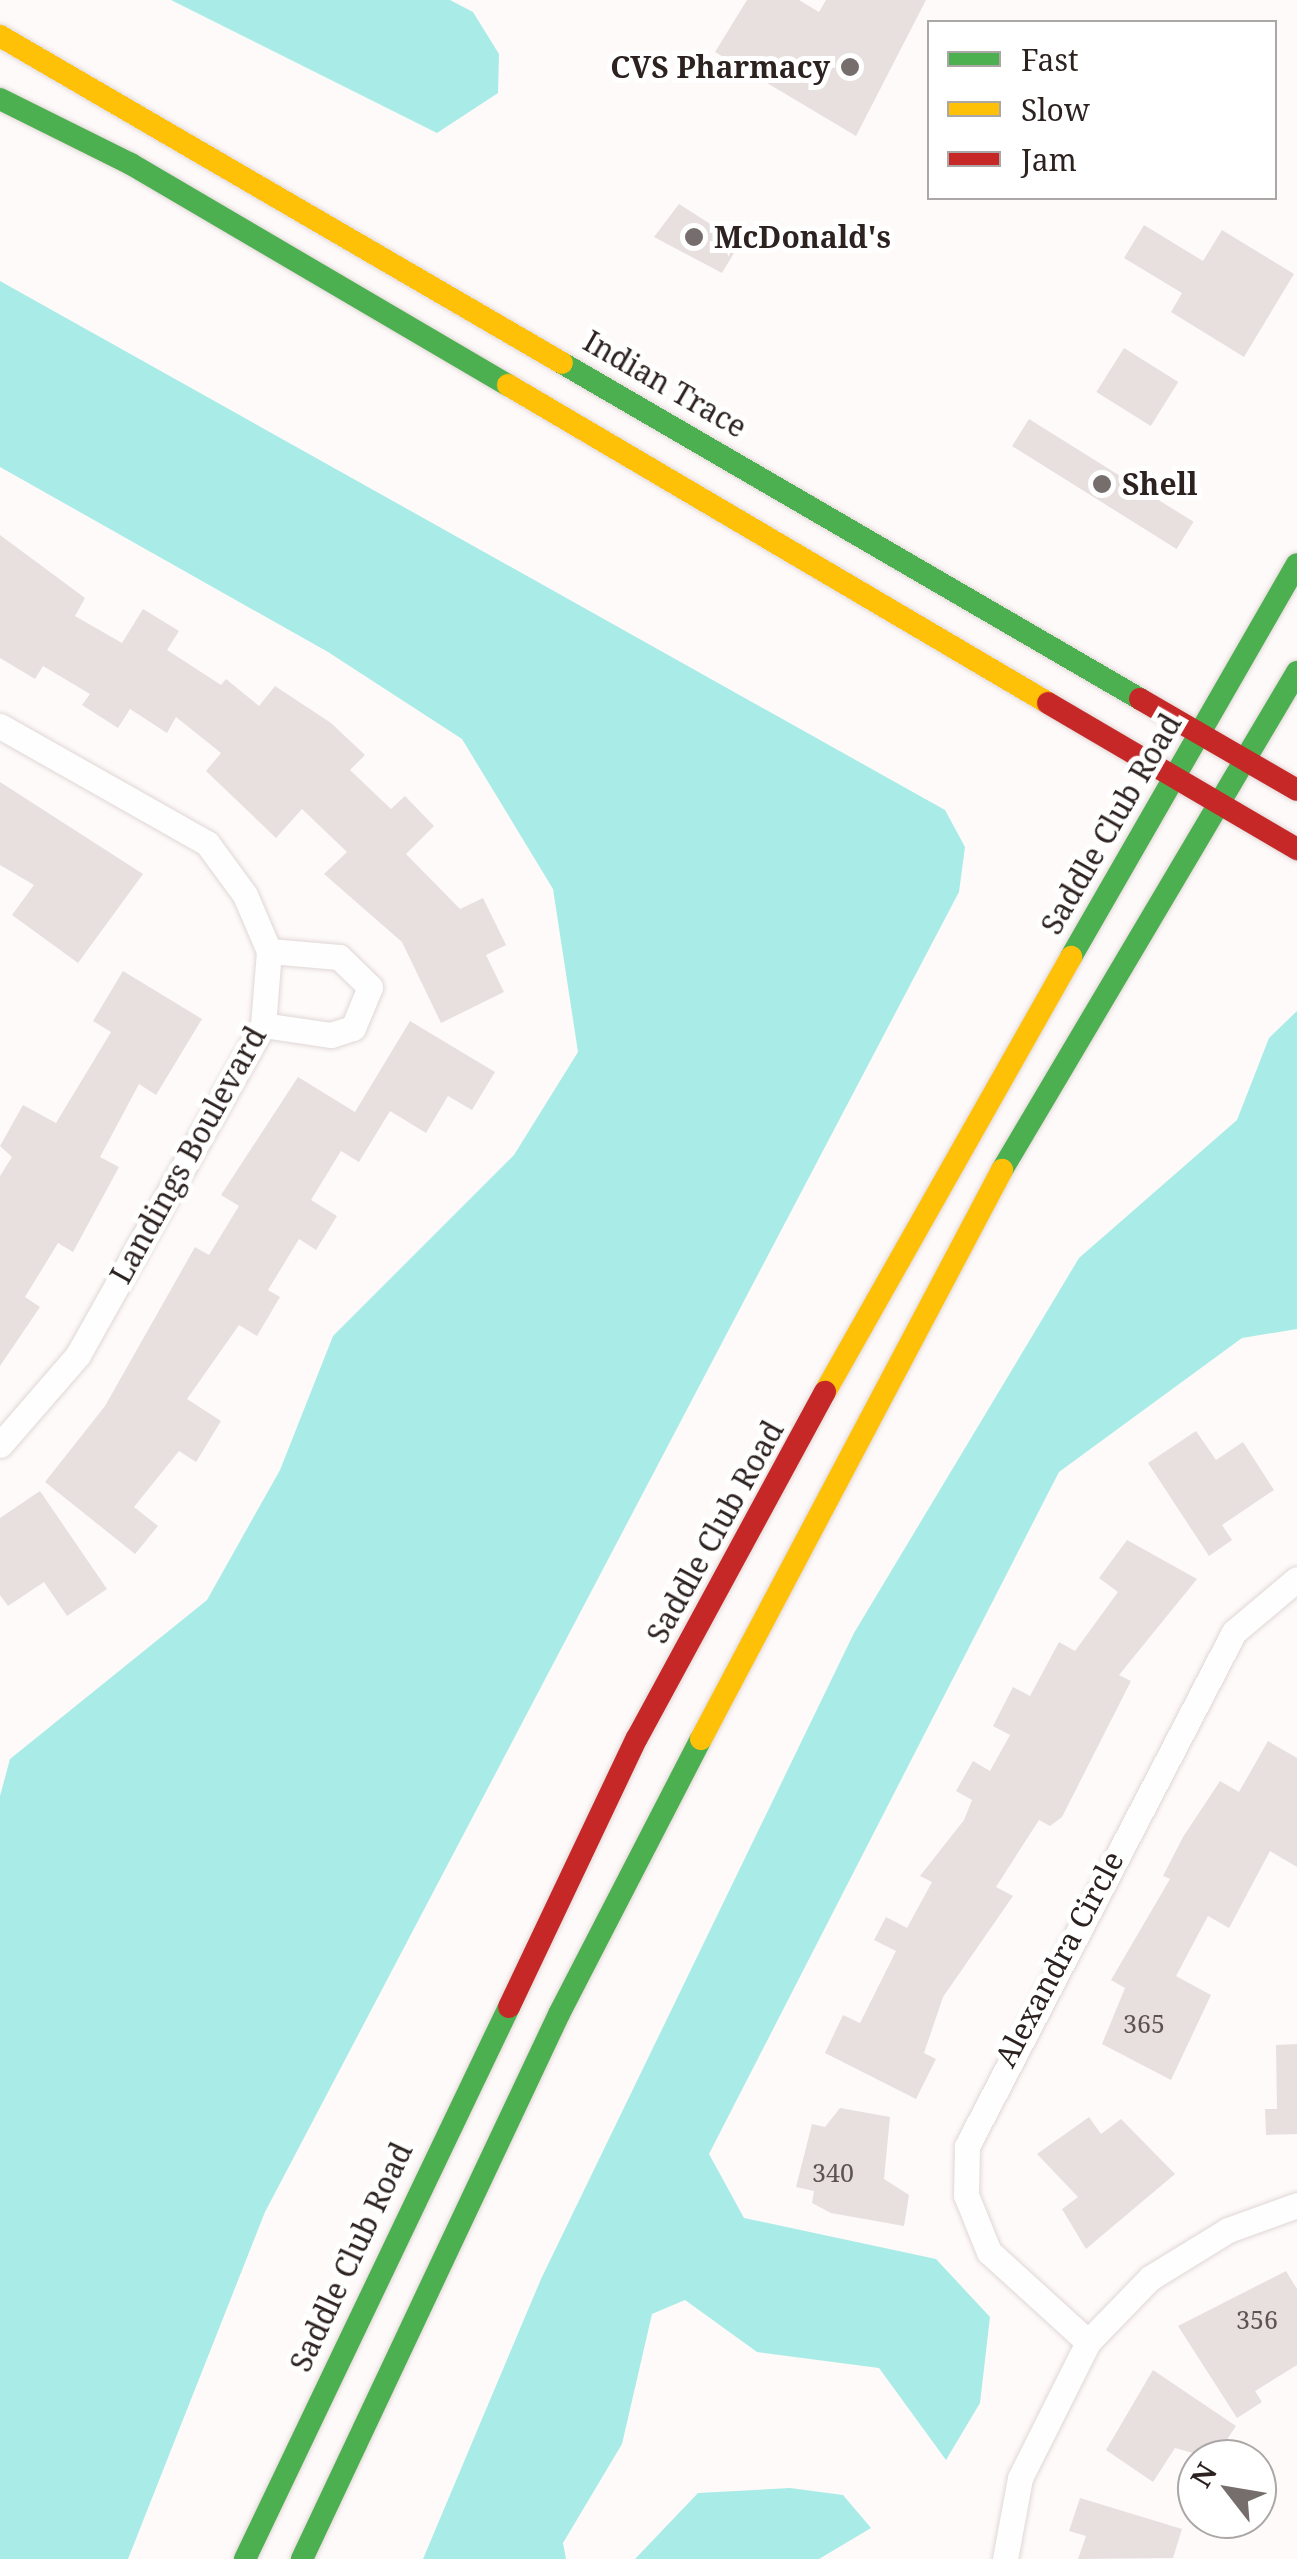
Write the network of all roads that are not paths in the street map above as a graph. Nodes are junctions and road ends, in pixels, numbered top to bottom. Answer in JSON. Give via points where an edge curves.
{"nodes":[{"id":1,"x":0,"y":36,"type":"edge"},
{"id":2,"x":0,"y":99,"type":"edge"},
{"id":3,"x":1297,"y":564,"type":"edge"},
{"id":4,"x":1297,"y":672,"type":"edge"},
{"id":5,"x":0,"y":726,"type":"edge"},
{"id":6,"x":1198,"y":732,"type":"junction"},
{"id":7,"x":1247,"y":760,"type":"junction"},
{"id":8,"x":1172,"y":776,"type":"junction"},
{"id":9,"x":1297,"y":790,"type":"edge"},
{"id":10,"x":1221,"y":804,"type":"junction"},
{"id":11,"x":1297,"y":849,"type":"edge"},
{"id":12,"x":268,"y":950,"type":"junction"},
{"id":13,"x":263,"y":1025,"type":"junction"},
{"id":14,"x":0,"y":1445,"type":"edge"},
{"id":15,"x":1297,"y":1579,"type":"edge"},
{"id":16,"x":1297,"y":2205,"type":"edge"},
{"id":17,"x":1088,"y":2342,"type":"junction"},
{"id":18,"x":258,"y":2527,"type":"junction"},
{"id":19,"x":305,"y":2552,"type":"edge"},
{"id":20,"x":245,"y":2559,"type":"edge"},
{"id":21,"x":1005,"y":2559,"type":"edge"}],
"edges":[{"from":1,"to":6,"type":"street","name":"Indian Trace"},
{"from":2,"to":8,"type":"street","via":[[131,164]]},
{"from":3,"to":6,"type":"street","name":"Saddle Club Road"},
{"from":4,"to":7,"type":"street"},
{"from":5,"to":12,"type":"street","name":"Landings Boulevard","via":[[206,843],[245,896]]},
{"from":6,"to":7,"type":"street","name":"Indian Trace"},
{"from":6,"to":8,"type":"street","name":"Saddle Club Road"},
{"from":7,"to":9,"type":"street","name":"Indian Trace"},
{"from":7,"to":10,"type":"street"},
{"from":8,"to":10,"type":"street"},
{"from":8,"to":18,"type":"street","name":"Saddle Club Road","via":[[637,1738]]},
{"from":10,"to":11,"type":"street"},
{"from":10,"to":19,"type":"street","via":[[1018,1140],[863,1424],[558,2014]]},
{"from":12,"to":13,"type":"street","name":"Landings Boulevard"},
{"from":12,"to":13,"type":"street","via":[[339,957],[370,987],[353,1028],[331,1035]]},
{"from":13,"to":14,"type":"street","name":"Landings Boulevard","via":[[78,1355]]},
{"from":15,"to":17,"type":"street","name":"Alexandra Circle","via":[[1234,1632],[967,2146],[966,2195],[989,2252]]},
{"from":16,"to":17,"type":"street","via":[[1228,2230],[1150,2278]]},
{"from":17,"to":21,"type":"street","via":[[1020,2478]]},
{"from":18,"to":19,"type":"street"},
{"from":18,"to":20,"type":"street","name":"Saddle Club Road"}]}
